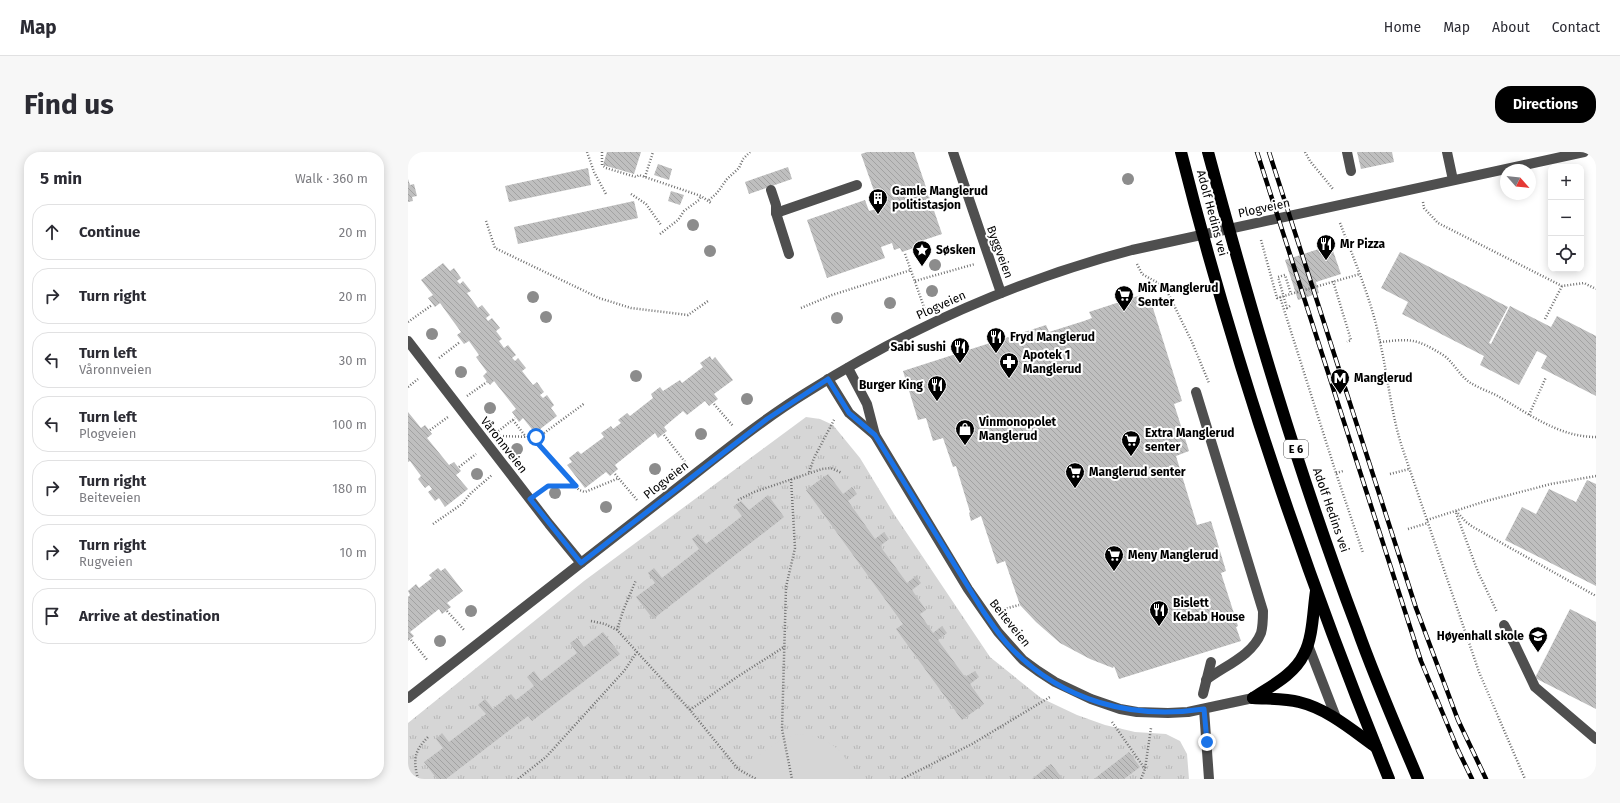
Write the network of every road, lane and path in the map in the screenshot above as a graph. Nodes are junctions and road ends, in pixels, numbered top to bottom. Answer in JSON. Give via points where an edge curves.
{"nodes":[{"id":1,"x":587,"y":152,"type":"edge"},
{"id":2,"x":602,"y":152,"type":"edge"},
{"id":3,"x":653,"y":152,"type":"edge"},
{"id":4,"x":750,"y":152,"type":"edge"},
{"id":5,"x":953,"y":152,"type":"edge"},
{"id":6,"x":1181,"y":152,"type":"edge"},
{"id":7,"x":1208,"y":152,"type":"edge"},
{"id":8,"x":1305,"y":152,"type":"edge"},
{"id":9,"x":1347,"y":152,"type":"edge"},
{"id":10,"x":1447,"y":152,"type":"edge"},
{"id":11,"x":1584,"y":152,"type":"edge"},
{"id":12,"x":1351,"y":171,"type":"dead end"},
{"id":13,"x":645,"y":177,"type":"junction"},
{"id":14,"x":1453,"y":180,"type":"junction"},
{"id":15,"x":857,"y":186,"type":"dead end"},
{"id":16,"x":1419,"y":187,"type":"junction"},
{"id":17,"x":1333,"y":189,"type":"dead end"},
{"id":18,"x":771,"y":190,"type":"dead end"},
{"id":19,"x":606,"y":194,"type":"dead end"},
{"id":20,"x":631,"y":194,"type":"dead end"},
{"id":21,"x":701,"y":196,"type":"junction"},
{"id":22,"x":776,"y":213,"type":"junction"},
{"id":23,"x":486,"y":221,"type":"dead end"},
{"id":24,"x":1340,"y":223,"type":"dead end"},
{"id":25,"x":661,"y":225,"type":"dead end"},
{"id":26,"x":660,"y":234,"type":"dead end"},
{"id":27,"x":1261,"y":240,"type":"dead end"},
{"id":28,"x":1132,"y":250,"type":"junction"},
{"id":29,"x":789,"y":254,"type":"dead end"},
{"id":30,"x":905,"y":254,"type":"dead end"},
{"id":31,"x":975,"y":264,"type":"dead end"},
{"id":32,"x":912,"y":270,"type":"junction"},
{"id":33,"x":1360,"y":274,"type":"junction"},
{"id":34,"x":915,"y":281,"type":"junction"},
{"id":35,"x":1333,"y":282,"type":"junction"},
{"id":36,"x":1562,"y":286,"type":"junction"},
{"id":37,"x":1596,"y":289,"type":"edge"},
{"id":38,"x":1001,"y":293,"type":"junction"},
{"id":39,"x":1291,"y":294,"type":"junction"},
{"id":40,"x":1280,"y":297,"type":"junction"},
{"id":41,"x":708,"y":301,"type":"dead end"},
{"id":42,"x":432,"y":305,"type":"dead end"},
{"id":43,"x":1290,"y":306,"type":"dead end"},
{"id":44,"x":801,"y":308,"type":"dead end"},
{"id":45,"x":924,"y":310,"type":"dead end"},
{"id":46,"x":1545,"y":319,"type":"dead end"},
{"id":47,"x":408,"y":322,"type":"edge"},
{"id":48,"x":408,"y":341,"type":"edge"},
{"id":49,"x":460,"y":342,"type":"dead end"},
{"id":50,"x":1347,"y":342,"type":"dead end"},
{"id":51,"x":1380,"y":342,"type":"junction"},
{"id":52,"x":428,"y":367,"type":"junction"},
{"id":53,"x":848,"y":368,"type":"junction"},
{"id":54,"x":420,"y":377,"type":"dead end"},
{"id":55,"x":1546,"y":377,"type":"dead end"},
{"id":56,"x":828,"y":379,"type":"junction"},
{"id":57,"x":487,"y":382,"type":"dead end"},
{"id":58,"x":408,"y":387,"type":"edge"},
{"id":59,"x":1211,"y":388,"type":"dead end"},
{"id":60,"x":1196,"y":392,"type":"dead end"},
{"id":61,"x":455,"y":404,"type":"junction"},
{"id":62,"x":585,"y":404,"type":"dead end"},
{"id":63,"x":714,"y":404,"type":"dead end"},
{"id":64,"x":450,"y":415,"type":"dead end"},
{"id":65,"x":1528,"y":415,"type":"junction"},
{"id":66,"x":835,"y":418,"type":"dead end"},
{"id":67,"x":733,"y":426,"type":"dead end"},
{"id":68,"x":430,"y":430,"type":"dead end"},
{"id":69,"x":494,"y":435,"type":"junction"},
{"id":70,"x":875,"y":435,"type":"junction"},
{"id":71,"x":664,"y":436,"type":"dead end"},
{"id":72,"x":526,"y":437,"type":"junction"},
{"id":73,"x":532,"y":437,"type":"junction"},
{"id":74,"x":1596,"y":437,"type":"edge"},
{"id":75,"x":485,"y":442,"type":"junction"},
{"id":76,"x":478,"y":452,"type":"dead end"},
{"id":77,"x":686,"y":462,"type":"dead end"},
{"id":78,"x":459,"y":467,"type":"dead end"},
{"id":79,"x":1409,"y":469,"type":"junction"},
{"id":80,"x":1343,"y":471,"type":"dead end"},
{"id":81,"x":494,"y":473,"type":"dead end"},
{"id":82,"x":808,"y":473,"type":"junction"},
{"id":83,"x":842,"y":473,"type":"dead end"},
{"id":84,"x":1336,"y":473,"type":"junction"},
{"id":85,"x":615,"y":474,"type":"dead end"},
{"id":86,"x":1390,"y":474,"type":"dead end"},
{"id":87,"x":1596,"y":476,"type":"edge"},
{"id":88,"x":619,"y":478,"type":"junction"},
{"id":89,"x":791,"y":479,"type":"junction"},
{"id":90,"x":576,"y":486,"type":"junction"},
{"id":91,"x":530,"y":499,"type":"junction"},
{"id":92,"x":637,"y":500,"type":"dead end"},
{"id":93,"x":738,"y":500,"type":"dead end"},
{"id":94,"x":1456,"y":511,"type":"junction"},
{"id":95,"x":1427,"y":522,"type":"junction"},
{"id":96,"x":433,"y":524,"type":"dead end"},
{"id":97,"x":1408,"y":529,"type":"dead end"},
{"id":98,"x":1364,"y":552,"type":"dead end"},
{"id":99,"x":581,"y":563,"type":"junction"},
{"id":100,"x":636,"y":580,"type":"dead end"},
{"id":101,"x":1316,"y":589,"type":"junction"},
{"id":102,"x":1596,"y":596,"type":"edge"},
{"id":103,"x":1019,"y":605,"type":"dead end"},
{"id":104,"x":1001,"y":610,"type":"dead end"},
{"id":105,"x":448,"y":611,"type":"dead end"},
{"id":106,"x":591,"y":621,"type":"dead end"},
{"id":107,"x":1504,"y":625,"type":"joint"},
{"id":108,"x":617,"y":630,"type":"junction"},
{"id":109,"x":465,"y":631,"type":"dead end"},
{"id":110,"x":411,"y":640,"type":"dead end"},
{"id":111,"x":1308,"y":645,"type":"junction"},
{"id":112,"x":784,"y":646,"type":"junction"},
{"id":113,"x":637,"y":652,"type":"junction"},
{"id":114,"x":428,"y":661,"type":"dead end"},
{"id":115,"x":1211,"y":662,"type":"dead end"},
{"id":116,"x":1206,"y":680,"type":"junction"},
{"id":117,"x":1203,"y":694,"type":"dead end"},
{"id":118,"x":1050,"y":697,"type":"dead end"},
{"id":119,"x":408,"y":698,"type":"edge"},
{"id":120,"x":1253,"y":698,"type":"junction"},
{"id":121,"x":1204,"y":709,"type":"junction"},
{"id":122,"x":690,"y":710,"type":"junction"},
{"id":123,"x":1337,"y":720,"type":"junction"},
{"id":124,"x":1112,"y":722,"type":"dead end"},
{"id":125,"x":1151,"y":728,"type":"dead end"},
{"id":126,"x":429,"y":736,"type":"dead end"},
{"id":127,"x":1596,"y":739,"type":"edge"},
{"id":128,"x":1376,"y":747,"type":"junction"},
{"id":129,"x":1145,"y":769,"type":"junction"},
{"id":130,"x":418,"y":779,"type":"edge"},
{"id":131,"x":518,"y":779,"type":"edge"},
{"id":132,"x":756,"y":779,"type":"edge"},
{"id":133,"x":792,"y":779,"type":"edge"},
{"id":134,"x":902,"y":779,"type":"edge"},
{"id":135,"x":1141,"y":779,"type":"edge"},
{"id":136,"x":1209,"y":779,"type":"edge"},
{"id":137,"x":1389,"y":779,"type":"edge"},
{"id":138,"x":1418,"y":779,"type":"edge"},
{"id":139,"x":1525,"y":779,"type":"edge"}],
"edges":[{"from":1,"to":19,"type":"path"},
{"from":2,"to":13,"type":"path","via":[[602,165],[606,168],[636,177]]},
{"from":3,"to":13,"type":"path"},
{"from":4,"to":21,"type":"path","via":[[710,202]]},
{"from":5,"to":38,"type":"street","name":"Byggveien"},
{"from":6,"to":101,"type":"highway","name":"Adolf Hedins vei","number":"E 6","via":[[1251,399]]},
{"from":7,"to":138,"type":"highway","name":"Adolf Hedins vei","number":"E 6","via":[[1255,322],[1320,523],[1356,628]]},
{"from":8,"to":17,"type":"path"},
{"from":9,"to":12,"type":"street"},
{"from":10,"to":14,"type":"street"},
{"from":11,"to":14,"type":"street","name":"Plogveien"},
{"from":13,"to":21,"type":"path"},
{"from":14,"to":16,"type":"street","name":"Plogveien"},
{"from":15,"to":22,"type":"street"},
{"from":16,"to":28,"type":"street","name":"Plogveien"},
{"from":16,"to":36,"type":"path","via":[[1424,208],[1438,223]]},
{"from":18,"to":22,"type":"street"},
{"from":20,"to":25,"type":"path","via":[[646,204]]},
{"from":21,"to":26,"type":"path"},
{"from":22,"to":29,"type":"street"},
{"from":23,"to":41,"type":"path","via":[[495,248],[599,298],[631,308],[688,315]]},
{"from":24,"to":33,"type":"path"},
{"from":27,"to":40,"type":"path","via":[[1277,298]]},
{"from":28,"to":38,"type":"street","name":"Plogveien","via":[[1070,268]]},
{"from":28,"to":59,"type":"path","via":[[1142,274],[1160,284],[1168,292]]},
{"from":30,"to":32,"type":"path"},
{"from":31,"to":34,"type":"path"},
{"from":32,"to":34,"type":"path"},
{"from":32,"to":44,"type":"path","via":[[832,295]]},
{"from":33,"to":35,"type":"path"},
{"from":33,"to":51,"type":"path"},
{"from":34,"to":45,"type":"path"},
{"from":35,"to":39,"type":"path"},
{"from":35,"to":50,"type":"path","via":[[1351,340]]},
{"from":36,"to":37,"type":"path","via":[[1584,283]]},
{"from":36,"to":46,"type":"path"},
{"from":38,"to":53,"type":"street","name":"Plogveien","via":[[896,341]]},
{"from":39,"to":40,"type":"path"},
{"from":39,"to":43,"type":"path","via":[[1285,275],[1278,277],[1287,308]]},
{"from":40,"to":84,"type":"path"},
{"from":42,"to":47,"type":"path"},
{"from":48,"to":52,"type":"street","name":"Våronnveien"},
{"from":49,"to":52,"type":"path"},
{"from":51,"to":65,"type":"path","via":[[1411,340],[1423,343],[1446,356],[1469,382]]},
{"from":51,"to":79,"type":"path","via":[[1396,427]]},
{"from":52,"to":61,"type":"street","name":"Våronnveien"},
{"from":53,"to":56,"type":"street","name":"Plogveien"},
{"from":53,"to":70,"type":"street","name":"Beiteveien","via":[[867,404]]},
{"from":54,"to":58,"type":"path"},
{"from":55,"to":65,"type":"path"},
{"from":56,"to":70,"type":"street","name":"Beiteveien","via":[[849,413]]},
{"from":56,"to":99,"type":"street","name":"Plogveien","via":[[767,419]]},
{"from":57,"to":61,"type":"path"},
{"from":60,"to":116,"type":"street","via":[[1263,611],[1263,625],[1255,643],[1240,657]]},
{"from":61,"to":75,"type":"street","name":"Våronnveien"},
{"from":62,"to":73,"type":"path","via":[[540,436]]},
{"from":63,"to":67,"type":"path"},
{"from":64,"to":68,"type":"path"},
{"from":65,"to":74,"type":"path","via":[[1572,435]]},
{"from":66,"to":82,"type":"path"},
{"from":69,"to":72,"type":"path"},
{"from":69,"to":72,"type":"path","via":[[514,419]]},
{"from":69,"to":75,"type":"path"},
{"from":70,"to":121,"type":"street","name":"Beiteveien","via":[[983,611],[1023,660],[1075,693],[1113,706],[1152,713]]},
{"from":71,"to":77,"type":"path"},
{"from":72,"to":73,"type":"path"},
{"from":73,"to":90,"type":"path"},
{"from":75,"to":91,"type":"street","name":"Våronnveien"},
{"from":76,"to":78,"type":"path"},
{"from":79,"to":86,"type":"path"},
{"from":79,"to":95,"type":"path"},
{"from":80,"to":84,"type":"path"},
{"from":81,"to":96,"type":"path","via":[[462,504]]},
{"from":82,"to":83,"type":"path","via":[[830,468]]},
{"from":82,"to":89,"type":"path"},
{"from":84,"to":98,"type":"path"},
{"from":85,"to":88,"type":"path"},
{"from":87,"to":94,"type":"path","via":[[1551,484]]},
{"from":88,"to":90,"type":"path","via":[[585,492]]},
{"from":88,"to":92,"type":"path"},
{"from":89,"to":93,"type":"path"},
{"from":89,"to":112,"type":"path","via":[[795,548],[786,586]]},
{"from":90,"to":91,"type":"path","via":[[548,486]]},
{"from":91,"to":99,"type":"street","name":"Våronnveien"},
{"from":94,"to":95,"type":"path"},
{"from":94,"to":102,"type":"path","via":[[1473,527]]},
{"from":94,"to":107,"type":"path","via":[[1478,572]]},
{"from":95,"to":97,"type":"path"},
{"from":95,"to":139,"type":"path","via":[[1479,672]]},
{"from":99,"to":119,"type":"street","name":"Plogveien"},
{"from":100,"to":108,"type":"path"},
{"from":101,"to":111,"type":"highway","number":"E 6"},
{"from":101,"to":128,"type":"highway","name":"Adolf Hedins vei","number":"E 6"},
{"from":103,"to":104,"type":"path"},
{"from":105,"to":109,"type":"path"},
{"from":106,"to":108,"type":"path"},
{"from":107,"to":127,"type":"street","via":[[1535,687]]},
{"from":108,"to":113,"type":"path"},
{"from":110,"to":114,"type":"path"},
{"from":111,"to":120,"type":"highway","number":"E 6","via":[[1304,655],[1289,673]]},
{"from":111,"to":123,"type":"street"},
{"from":112,"to":122,"type":"path"},
{"from":112,"to":133,"type":"path","via":[[782,729]]},
{"from":113,"to":122,"type":"path"},
{"from":113,"to":131,"type":"path","via":[[624,671],[546,757]]},
{"from":115,"to":116,"type":"street"},
{"from":116,"to":117,"type":"street"},
{"from":118,"to":134,"type":"path","via":[[972,744]]},
{"from":120,"to":121,"type":"street","name":"Beiteveien"},
{"from":120,"to":123,"type":"highway","via":[[1298,701],[1324,711]]},
{"from":121,"to":136,"type":"street"},
{"from":122,"to":132,"type":"path","via":[[738,769]]},
{"from":123,"to":128,"type":"highway"},
{"from":124,"to":129,"type":"path"},
{"from":125,"to":129,"type":"path"},
{"from":126,"to":130,"type":"path","via":[[417,750],[414,764]]},
{"from":128,"to":137,"type":"highway","name":"Adolf Hedins vei","number":"E 6"},
{"from":129,"to":135,"type":"path"}]}
